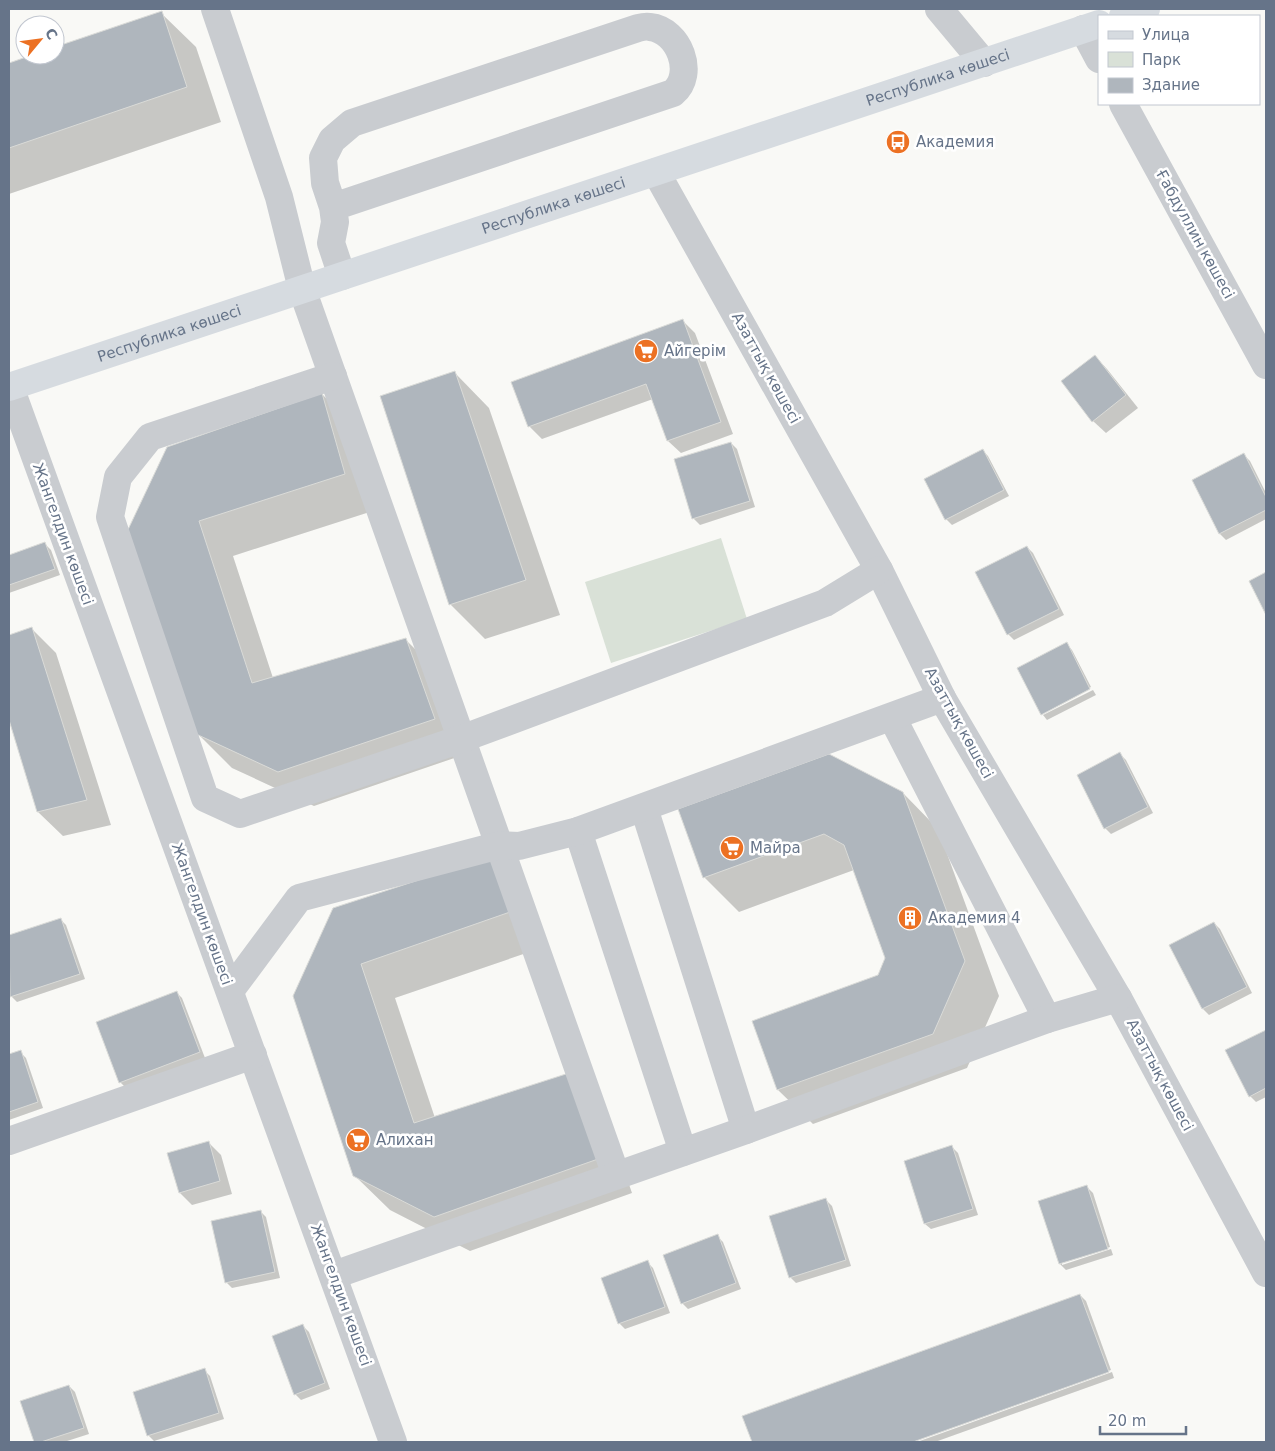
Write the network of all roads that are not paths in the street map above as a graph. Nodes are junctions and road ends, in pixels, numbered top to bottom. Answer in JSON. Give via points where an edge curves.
{"nodes":[{"id":1,"x":215,"y":9,"type":"edge"},
{"id":2,"x":939,"y":9,"type":"edge"},
{"id":3,"x":1146,"y":9,"type":"edge"},
{"id":4,"x":1126,"y":15,"type":"edge"},
{"id":5,"x":1091,"y":27,"type":"edge"},
{"id":6,"x":1098,"y":55,"type":"edge"},
{"id":7,"x":984,"y":63,"type":"junction"},
{"id":8,"x":1124,"y":105,"type":"edge"},
{"id":9,"x":656,"y":172,"type":"junction"},
{"id":10,"x":333,"y":207,"type":"junction"},
{"id":11,"x":342,"y":276,"type":"junction"},
{"id":12,"x":302,"y":290,"type":"junction"},
{"id":13,"x":1266,"y":365,"type":"edge"},
{"id":14,"x":333,"y":376,"type":"junction"},
{"id":15,"x":9,"y":387,"type":"edge"},
{"id":16,"x":879,"y":570,"type":"junction"},
{"id":17,"x":942,"y":698,"type":"junction"},
{"id":18,"x":892,"y":717,"type":"junction"},
{"id":19,"x":461,"y":739,"type":"junction"},
{"id":20,"x":644,"y":808,"type":"junction"},
{"id":21,"x":578,"y":831,"type":"junction"},
{"id":22,"x":500,"y":845,"type":"junction"},
{"id":23,"x":230,"y":991,"type":"junction"},
{"id":24,"x":1118,"y":998,"type":"junction"},
{"id":25,"x":1047,"y":1019,"type":"junction"},
{"id":26,"x":253,"y":1055,"type":"junction"},
{"id":27,"x":746,"y":1130,"type":"junction"},
{"id":28,"x":9,"y":1141,"type":"edge"},
{"id":29,"x":683,"y":1152,"type":"junction"},
{"id":30,"x":616,"y":1175,"type":"junction"},
{"id":31,"x":1266,"y":1273,"type":"edge"},
{"id":32,"x":334,"y":1275,"type":"junction"},
{"id":33,"x":394,"y":1442,"type":"edge"}],
"edges":[{"from":1,"to":12,"type":"street","via":[[279,196]]},
{"from":2,"to":7,"type":"street"},
{"from":3,"to":4,"type":"main road"},
{"from":5,"to":6,"type":"street"},
{"from":5,"to":7,"type":"main road","name":"Республика көшесі"},
{"from":7,"to":9,"type":"main road","name":"Республика көшесі"},
{"from":8,"to":13,"type":"street","name":"Ғабдуллин көшесі"},
{"from":9,"to":11,"type":"main road","name":"Республика көшесі"},
{"from":9,"to":16,"type":"street","name":"Азаттық көшесі"},
{"from":10,"to":10,"type":"street","via":[[325,183],[323,158],[332,140],[352,123],[638,28],[651,27],[662,32],[675,42],[683,56],[682,81],[673,93]]},
{"from":10,"to":11,"type":"street","via":[[335,222],[331,243]]},
{"from":11,"to":12,"type":"main road","name":"Республика көшесі"},
{"from":12,"to":14,"type":"street"},
{"from":12,"to":15,"type":"main road","name":"Республика көшесі"},
{"from":14,"to":19,"type":"street"},
{"from":14,"to":19,"type":"street","via":[[150,437],[118,477],[110,517],[205,798],[240,814]]},
{"from":15,"to":23,"type":"street","name":"Жангелдин көшесі"},
{"from":16,"to":17,"type":"street","name":"Азаттық көшесі"},
{"from":16,"to":19,"type":"street","via":[[825,604]]},
{"from":17,"to":18,"type":"street"},
{"from":17,"to":24,"type":"street","name":"Азаттық көшесі"},
{"from":18,"to":20,"type":"street"},
{"from":18,"to":25,"type":"street"},
{"from":19,"to":22,"type":"street"},
{"from":20,"to":21,"type":"street"},
{"from":20,"to":27,"type":"street"},
{"from":21,"to":22,"type":"street","via":[[520,846]]},
{"from":21,"to":29,"type":"street"},
{"from":22,"to":23,"type":"street","via":[[299,898]]},
{"from":22,"to":30,"type":"street"},
{"from":23,"to":26,"type":"street","name":"Жангелдин көшесі"},
{"from":24,"to":25,"type":"street"},
{"from":24,"to":31,"type":"street","name":"Азаттық көшесі"},
{"from":25,"to":27,"type":"street"},
{"from":26,"to":28,"type":"street"},
{"from":26,"to":32,"type":"street","name":"Жангелдин көшесі"},
{"from":27,"to":29,"type":"street"},
{"from":29,"to":30,"type":"street"},
{"from":30,"to":32,"type":"street"},
{"from":32,"to":33,"type":"street","name":"Жангелдин көшесі"}]}
